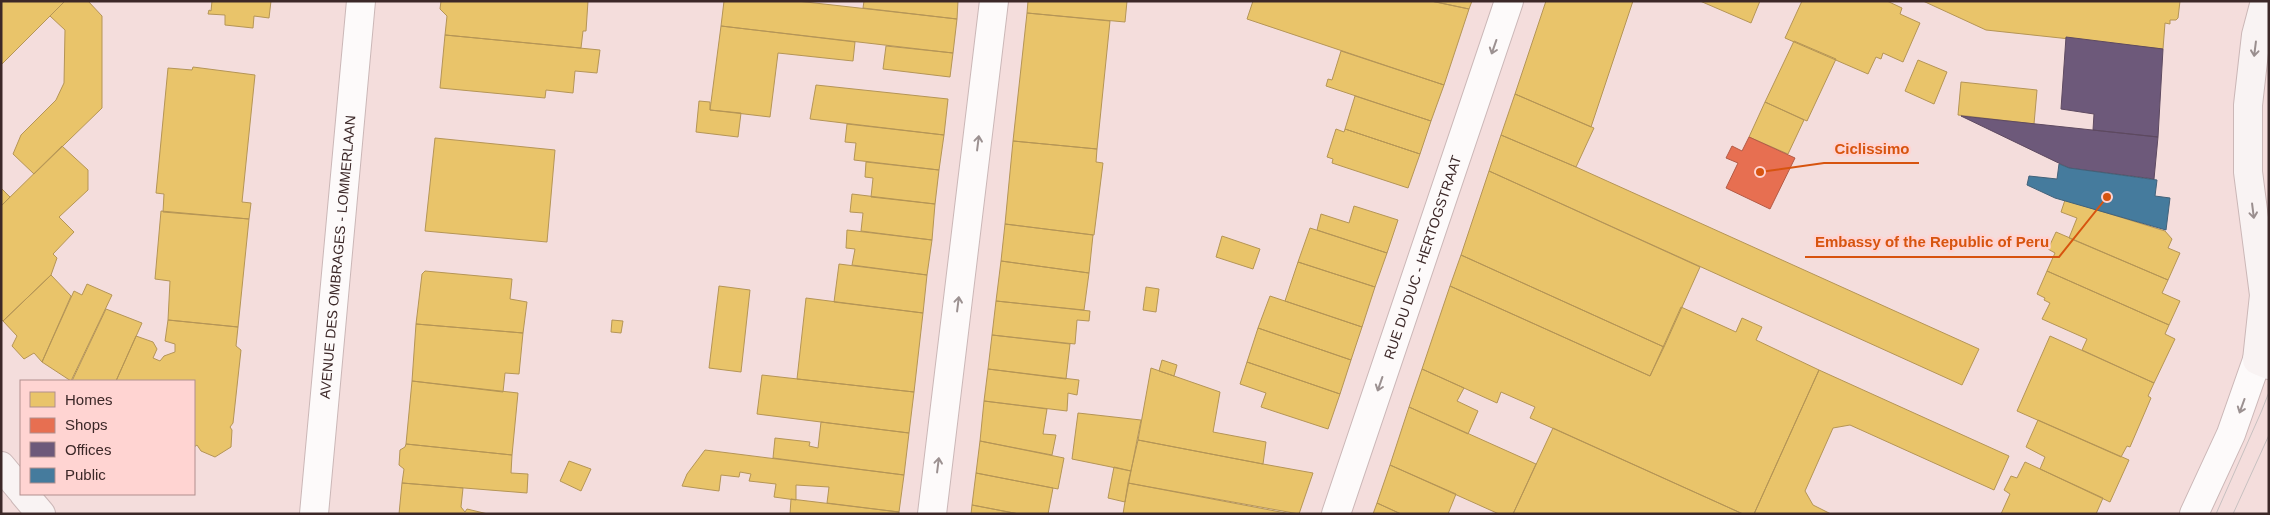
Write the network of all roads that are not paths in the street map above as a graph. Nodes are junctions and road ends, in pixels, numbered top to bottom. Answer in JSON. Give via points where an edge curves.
{"nodes":[{"id":1,"x":361,"y":1,"type":"edge"},
{"id":2,"x":994,"y":1,"type":"edge"},
{"id":3,"x":1509,"y":1,"type":"edge"},
{"id":4,"x":2265,"y":1,"type":"edge"},
{"id":5,"x":2263,"y":362,"type":"edge"},
{"id":6,"x":1,"y":466,"type":"edge"},
{"id":7,"x":20,"y":489,"type":"edge"},
{"id":8,"x":25,"y":495,"type":"edge"},
{"id":9,"x":41,"y":514,"type":"edge"},
{"id":10,"x":314,"y":514,"type":"edge"},
{"id":11,"x":932,"y":514,"type":"edge"},
{"id":12,"x":1336,"y":514,"type":"edge"},
{"id":13,"x":2194,"y":514,"type":"edge"}],
"edges":[{"from":1,"to":10,"type":"street","name":"AVENUE DES OMBRAGES - LOMMERLAAN"},
{"from":11,"to":2,"type":"street","one_way":true},
{"from":3,"to":12,"type":"street","name":"RUE DU DUC - HERTOGSTRAAT","one_way":true},
{"from":4,"to":5,"type":"street","one_way":true,"via":[[2256,35],[2248,105],[2248,172],[2264,295]]},
{"from":5,"to":13,"type":"street","one_way":true},
{"from":6,"to":7,"type":"street"},
{"from":8,"to":9,"type":"street"}]}
